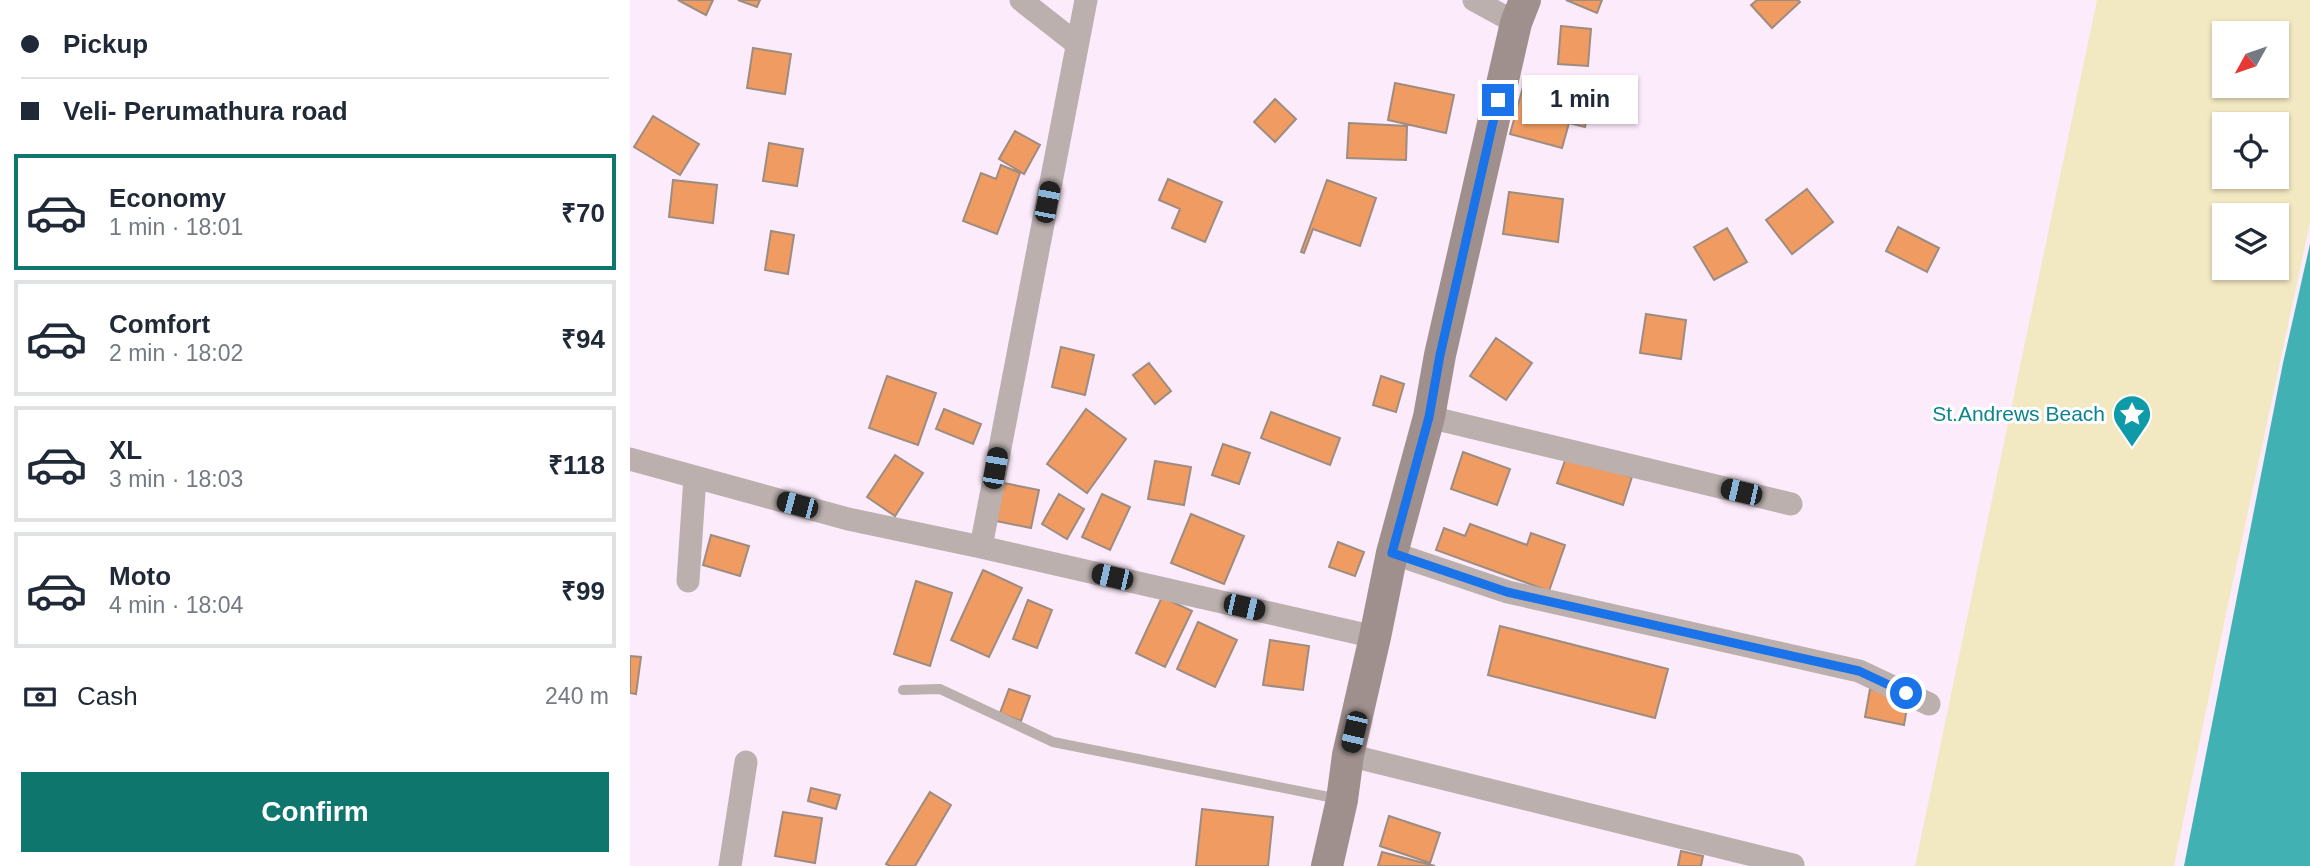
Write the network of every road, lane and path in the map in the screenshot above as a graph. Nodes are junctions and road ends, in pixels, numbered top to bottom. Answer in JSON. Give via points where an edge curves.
{"nodes":[{"id":1,"x":1021,"y":0,"type":"edge"},
{"id":2,"x":1086,"y":0,"type":"edge"},
{"id":3,"x":1474,"y":0,"type":"edge"},
{"id":4,"x":1520,"y":12,"type":"edge"},
{"id":5,"x":1077,"y":44,"type":"junction"},
{"id":6,"x":1429,"y":417,"type":"junction"},
{"id":7,"x":630,"y":459,"type":"edge"},
{"id":8,"x":695,"y":477,"type":"junction"},
{"id":9,"x":1791,"y":504,"type":"dead end"},
{"id":10,"x":981,"y":547,"type":"junction"},
{"id":11,"x":1392,"y":553,"type":"junction"},
{"id":12,"x":688,"y":581,"type":"dead end"},
{"id":13,"x":1376,"y":637,"type":"junction"},
{"id":14,"x":903,"y":691,"type":"dead end"},
{"id":15,"x":1929,"y":704,"type":"dead end"},
{"id":16,"x":1348,"y":755,"type":"junction"},
{"id":17,"x":746,"y":762,"type":"dead end"},
{"id":18,"x":1342,"y":800,"type":"junction"},
{"id":19,"x":1793,"y":865,"type":"edge"},
{"id":20,"x":730,"y":866,"type":"edge"},
{"id":21,"x":1326,"y":866,"type":"edge"}],
"edges":[{"from":1,"to":5,"type":"street"},
{"from":2,"to":5,"type":"street"},
{"from":3,"to":4,"type":"street"},
{"from":4,"to":6,"type":"main road"},
{"from":5,"to":10,"type":"street"},
{"from":6,"to":9,"type":"street"},
{"from":6,"to":11,"type":"main road"},
{"from":7,"to":8,"type":"street"},
{"from":8,"to":10,"type":"street","via":[[848,519]]},
{"from":8,"to":12,"type":"street"},
{"from":10,"to":13,"type":"street"},
{"from":11,"to":13,"type":"main road"},
{"from":11,"to":15,"type":"street","via":[[1507,592],[1859,671]]},
{"from":13,"to":16,"type":"main road"},
{"from":14,"to":18,"type":"lane","via":[[940,689],[1054,742]]},
{"from":16,"to":18,"type":"main road"},
{"from":16,"to":19,"type":"street"},
{"from":17,"to":20,"type":"street"},
{"from":18,"to":21,"type":"main road"}]}
